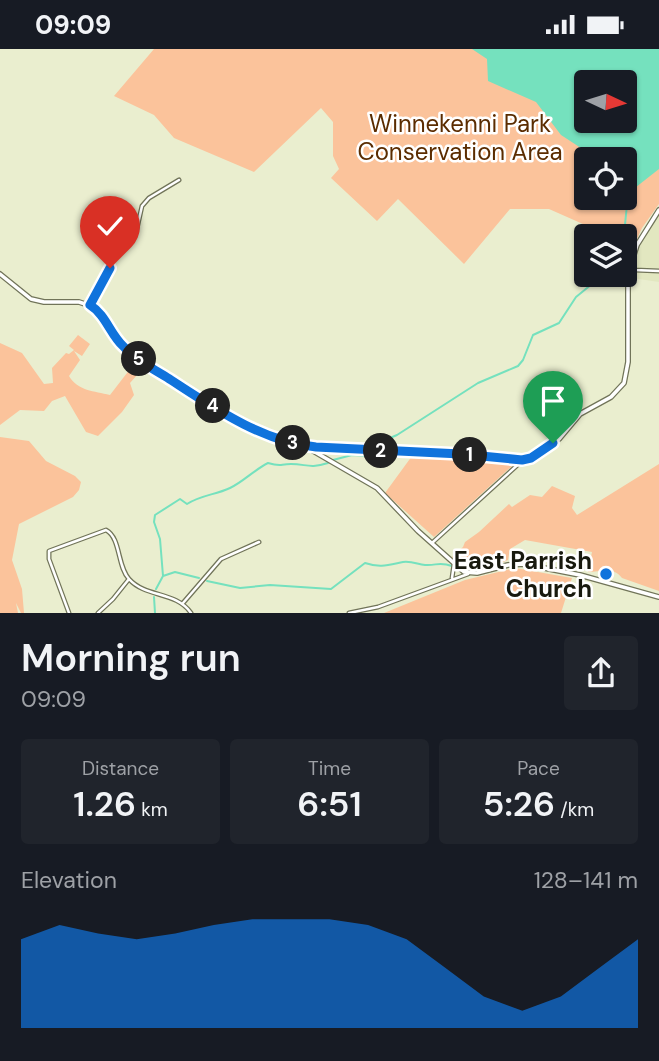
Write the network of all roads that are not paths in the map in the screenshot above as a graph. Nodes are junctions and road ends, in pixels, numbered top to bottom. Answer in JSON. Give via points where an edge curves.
{"nodes":[{"id":1,"x":179,"y":180,"type":"dead end"},
{"id":2,"x":659,"y":210,"type":"edge"},
{"id":3,"x":637,"y":248,"type":"edge"},
{"id":4,"x":637,"y":270,"type":"edge"},
{"id":5,"x":659,"y":271,"type":"edge"},
{"id":6,"x":0,"y":274,"type":"edge"},
{"id":7,"x":627,"y":287,"type":"edge"},
{"id":8,"x":90,"y":305,"type":"junction"},
{"id":9,"x":303,"y":446,"type":"junction"},
{"id":10,"x":523,"y":460,"type":"junction"},
{"id":11,"x":259,"y":542,"type":"dead end"},
{"id":12,"x":432,"y":543,"type":"junction"},
{"id":13,"x":454,"y":564,"type":"junction"},
{"id":14,"x":468,"y":574,"type":"junction"},
{"id":15,"x":129,"y":579,"type":"junction"},
{"id":16,"x":452,"y":579,"type":"junction"},
{"id":17,"x":659,"y":597,"type":"edge"},
{"id":18,"x":183,"y":603,"type":"junction"},
{"id":19,"x":69,"y":613,"type":"edge"},
{"id":20,"x":97,"y":613,"type":"edge"},
{"id":21,"x":191,"y":613,"type":"edge"},
{"id":22,"x":349,"y":613,"type":"edge"}],
"edges":[{"from":1,"to":8,"type":"street","via":[[142,206],[136,233],[114,258]]},
{"from":2,"to":3,"type":"street"},
{"from":4,"to":5,"type":"street"},
{"from":6,"to":8,"type":"street","via":[[32,299]]},
{"from":7,"to":10,"type":"street","via":[[629,360],[624,383],[611,397],[580,414],[559,439]]},
{"from":8,"to":9,"type":"street","via":[[121,345],[155,370],[244,424]]},
{"from":9,"to":10,"type":"street"},
{"from":9,"to":12,"type":"street","via":[[377,488]]},
{"from":10,"to":12,"type":"street"},
{"from":11,"to":18,"type":"street","via":[[221,559]]},
{"from":12,"to":13,"type":"street"},
{"from":13,"to":14,"type":"street"},
{"from":13,"to":16,"type":"street"},
{"from":14,"to":16,"type":"street"},
{"from":14,"to":17,"type":"street","via":[[524,565]]},
{"from":15,"to":18,"type":"street"},
{"from":15,"to":19,"type":"street","via":[[108,530],[51,549],[49,558]]},
{"from":15,"to":20,"type":"street"},
{"from":16,"to":22,"type":"street","via":[[386,605]]},
{"from":18,"to":21,"type":"street"}]}
